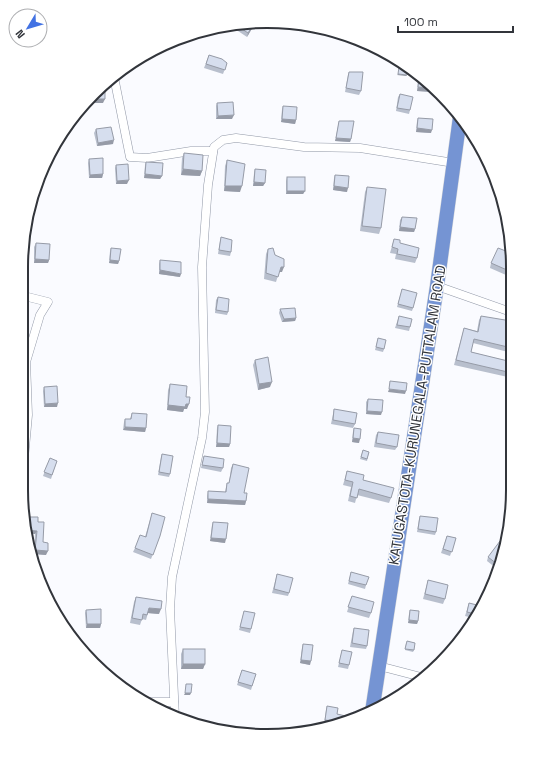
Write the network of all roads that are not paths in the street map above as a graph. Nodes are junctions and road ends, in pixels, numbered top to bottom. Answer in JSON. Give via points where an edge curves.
{"nodes":[{"id":1,"x":115,"y":82,"type":"edge"},
{"id":2,"x":459,"y":125,"type":"edge"},
{"id":3,"x":213,"y":151,"type":"junction"},
{"id":4,"x":454,"y":163,"type":"junction"},
{"id":5,"x":437,"y":286,"type":"junction"},
{"id":6,"x":28,"y":297,"type":"edge"},
{"id":7,"x":506,"y":310,"type":"edge"},
{"id":8,"x":28,"y":355,"type":"edge"},
{"id":9,"x":379,"y":666,"type":"junction"},
{"id":10,"x":417,"y":676,"type":"edge"},
{"id":11,"x":157,"y":702,"type":"edge"},
{"id":12,"x":174,"y":702,"type":"junction"},
{"id":13,"x":373,"y":704,"type":"edge"},
{"id":14,"x":175,"y":710,"type":"edge"}],
"edges":[{"from":1,"to":3,"type":"street","via":[[130,157],[148,158],[191,151]]},
{"from":2,"to":4,"type":"highway","name":"KATUGASTOTA-KURUNEGALA-PUTTALAM ROAD"},
{"from":3,"to":4,"type":"street","via":[[223,140],[236,138],[304,147],[360,148]]},
{"from":3,"to":12,"type":"street","via":[[202,266],[205,412],[202,438],[172,577],[170,609]]},
{"from":4,"to":5,"type":"highway","name":"KATUGASTOTA-KURUNEGALA-PUTTALAM ROAD"},
{"from":5,"to":7,"type":"street"},
{"from":5,"to":9,"type":"highway","name":"KATUGASTOTA-KURUNEGALA-PUTTALAM ROAD"},
{"from":6,"to":8,"type":"street","via":[[48,302],[40,315]]},
{"from":9,"to":10,"type":"street"},
{"from":9,"to":13,"type":"highway","name":"KATUGASTOTA-KURUNEGALA-PUTTALAM ROAD"},
{"from":11,"to":12,"type":"street"},
{"from":12,"to":14,"type":"street"}]}
